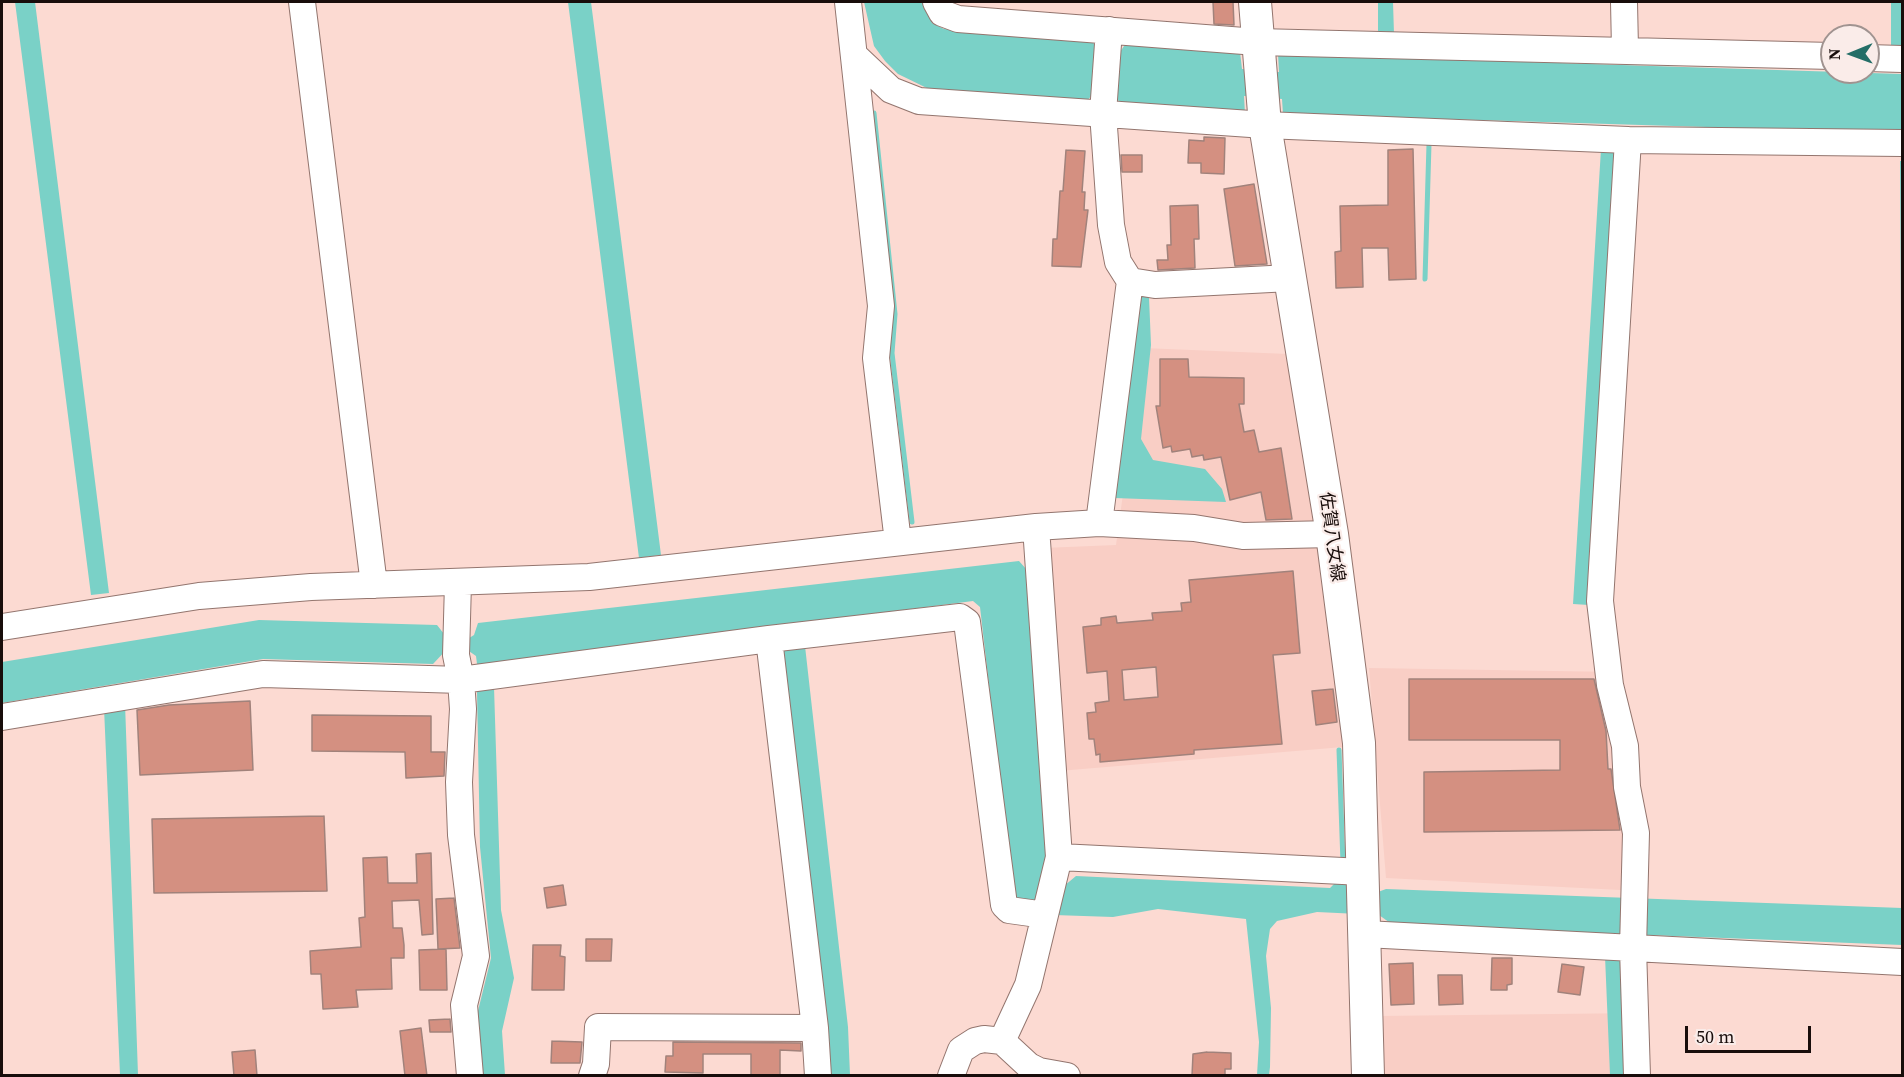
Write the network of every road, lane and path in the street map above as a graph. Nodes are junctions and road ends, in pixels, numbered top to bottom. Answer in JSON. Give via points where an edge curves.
{"nodes":[{"id":1,"x":302,"y":2,"type":"edge"},
{"id":2,"x":848,"y":2,"type":"edge"},
{"id":3,"x":936,"y":2,"type":"edge"},
{"id":4,"x":1255,"y":2,"type":"edge"},
{"id":5,"x":1624,"y":2,"type":"edge"},
{"id":6,"x":1109,"y":30,"type":"junction"},
{"id":7,"x":1625,"y":49,"type":"junction"},
{"id":8,"x":1258,"y":53,"type":"junction"},
{"id":9,"x":1820,"y":56,"type":"edge"},
{"id":10,"x":856,"y":57,"type":"junction"},
{"id":11,"x":1880,"y":58,"type":"edge"},
{"id":12,"x":1902,"y":59,"type":"edge"},
{"id":13,"x":1103,"y":113,"type":"junction"},
{"id":14,"x":1264,"y":114,"type":"junction"},
{"id":15,"x":1628,"y":140,"type":"junction"},
{"id":16,"x":1902,"y":143,"type":"edge"},
{"id":17,"x":1290,"y":278,"type":"junction"},
{"id":18,"x":1130,"y":281,"type":"junction"},
{"id":19,"x":1099,"y":523,"type":"junction"},
{"id":20,"x":1036,"y":527,"type":"junction"},
{"id":21,"x":1332,"y":534,"type":"junction"},
{"id":22,"x":898,"y":542,"type":"junction"},
{"id":23,"x":458,"y":583,"type":"junction"},
{"id":24,"x":374,"y":585,"type":"junction"},
{"id":25,"x":2,"y":627,"type":"edge"},
{"id":26,"x":769,"y":639,"type":"junction"},
{"id":27,"x":458,"y":656,"type":"junction"},
{"id":28,"x":2,"y":717,"type":"edge"},
{"id":29,"x":1059,"y":857,"type":"junction"},
{"id":30,"x":1363,"y":879,"type":"junction"},
{"id":31,"x":1049,"y":897,"type":"junction"},
{"id":32,"x":1365,"y":926,"type":"junction"},
{"id":33,"x":1633,"y":948,"type":"junction"},
{"id":34,"x":1902,"y":962,"type":"edge"},
{"id":35,"x":815,"y":1028,"type":"junction"},
{"id":36,"x":1002,"y":1041,"type":"junction"},
{"id":37,"x":470,"y":1076,"type":"edge"},
{"id":38,"x":592,"y":1076,"type":"edge"},
{"id":39,"x":818,"y":1076,"type":"edge"},
{"id":40,"x":951,"y":1076,"type":"edge"},
{"id":41,"x":1067,"y":1076,"type":"edge"},
{"id":42,"x":1368,"y":1076,"type":"edge"},
{"id":43,"x":1637,"y":1076,"type":"edge"}],
"edges":[{"from":1,"to":24,"type":"street"},
{"from":2,"to":10,"type":"street"},
{"from":3,"to":6,"type":"street","via":[[942,13],[958,19]]},
{"from":4,"to":8,"type":"main road","name":"佐賀八女線"},
{"from":5,"to":7,"type":"street"},
{"from":6,"to":8,"type":"street"},
{"from":6,"to":13,"type":"street"},
{"from":7,"to":8,"type":"street"},
{"from":7,"to":9,"type":"street"},
{"from":8,"to":14,"type":"main road","name":"佐賀八女線"},
{"from":10,"to":13,"type":"street","via":[[891,90],[919,101]]},
{"from":10,"to":22,"type":"street","via":[[881,306],[876,358]]},
{"from":11,"to":12,"type":"street"},
{"from":13,"to":14,"type":"street"},
{"from":13,"to":18,"type":"street","via":[[1111,225],[1118,262]]},
{"from":14,"to":15,"type":"street"},
{"from":14,"to":17,"type":"main road","name":"佐賀八女線"},
{"from":15,"to":16,"type":"street"},
{"from":15,"to":33,"type":"street","via":[[1600,600],[1610,685],[1625,746],[1627,787],[1636,833]]},
{"from":17,"to":18,"type":"street","via":[[1155,285]]},
{"from":17,"to":21,"type":"main road","name":"佐賀八女線"},
{"from":18,"to":19,"type":"street"},
{"from":19,"to":20,"type":"street"},
{"from":19,"to":21,"type":"street","via":[[1194,528],[1243,536]]},
{"from":20,"to":22,"type":"street"},
{"from":20,"to":29,"type":"street"},
{"from":21,"to":30,"type":"main road","name":"佐賀八女線","via":[[1359,743]]},
{"from":22,"to":23,"type":"street","via":[[589,577]]},
{"from":23,"to":24,"type":"street"},
{"from":23,"to":27,"type":"street"},
{"from":24,"to":25,"type":"street","via":[[199,596]]},
{"from":26,"to":27,"type":"street"},
{"from":26,"to":31,"type":"street","via":[[960,617],[967,622],[1004,905],[1009,910]]},
{"from":26,"to":35,"type":"street"},
{"from":27,"to":28,"type":"street","via":[[263,674]]},
{"from":27,"to":37,"type":"street","via":[[463,709],[461,824],[476,956],[464,1005]]},
{"from":29,"to":30,"type":"street"},
{"from":29,"to":31,"type":"street"},
{"from":30,"to":32,"type":"main road","name":"佐賀八女線"},
{"from":31,"to":36,"type":"street","via":[[1028,985]]},
{"from":32,"to":33,"type":"street"},
{"from":32,"to":42,"type":"main road","name":"佐賀八女線"},
{"from":33,"to":34,"type":"street"},
{"from":33,"to":43,"type":"street"},
{"from":35,"to":38,"type":"street","via":[[598,1027]]},
{"from":35,"to":39,"type":"street"},
{"from":36,"to":40,"type":"street","via":[[975,1041],[961,1050]]},
{"from":36,"to":41,"type":"street","via":[[1029,1066]]}]}
